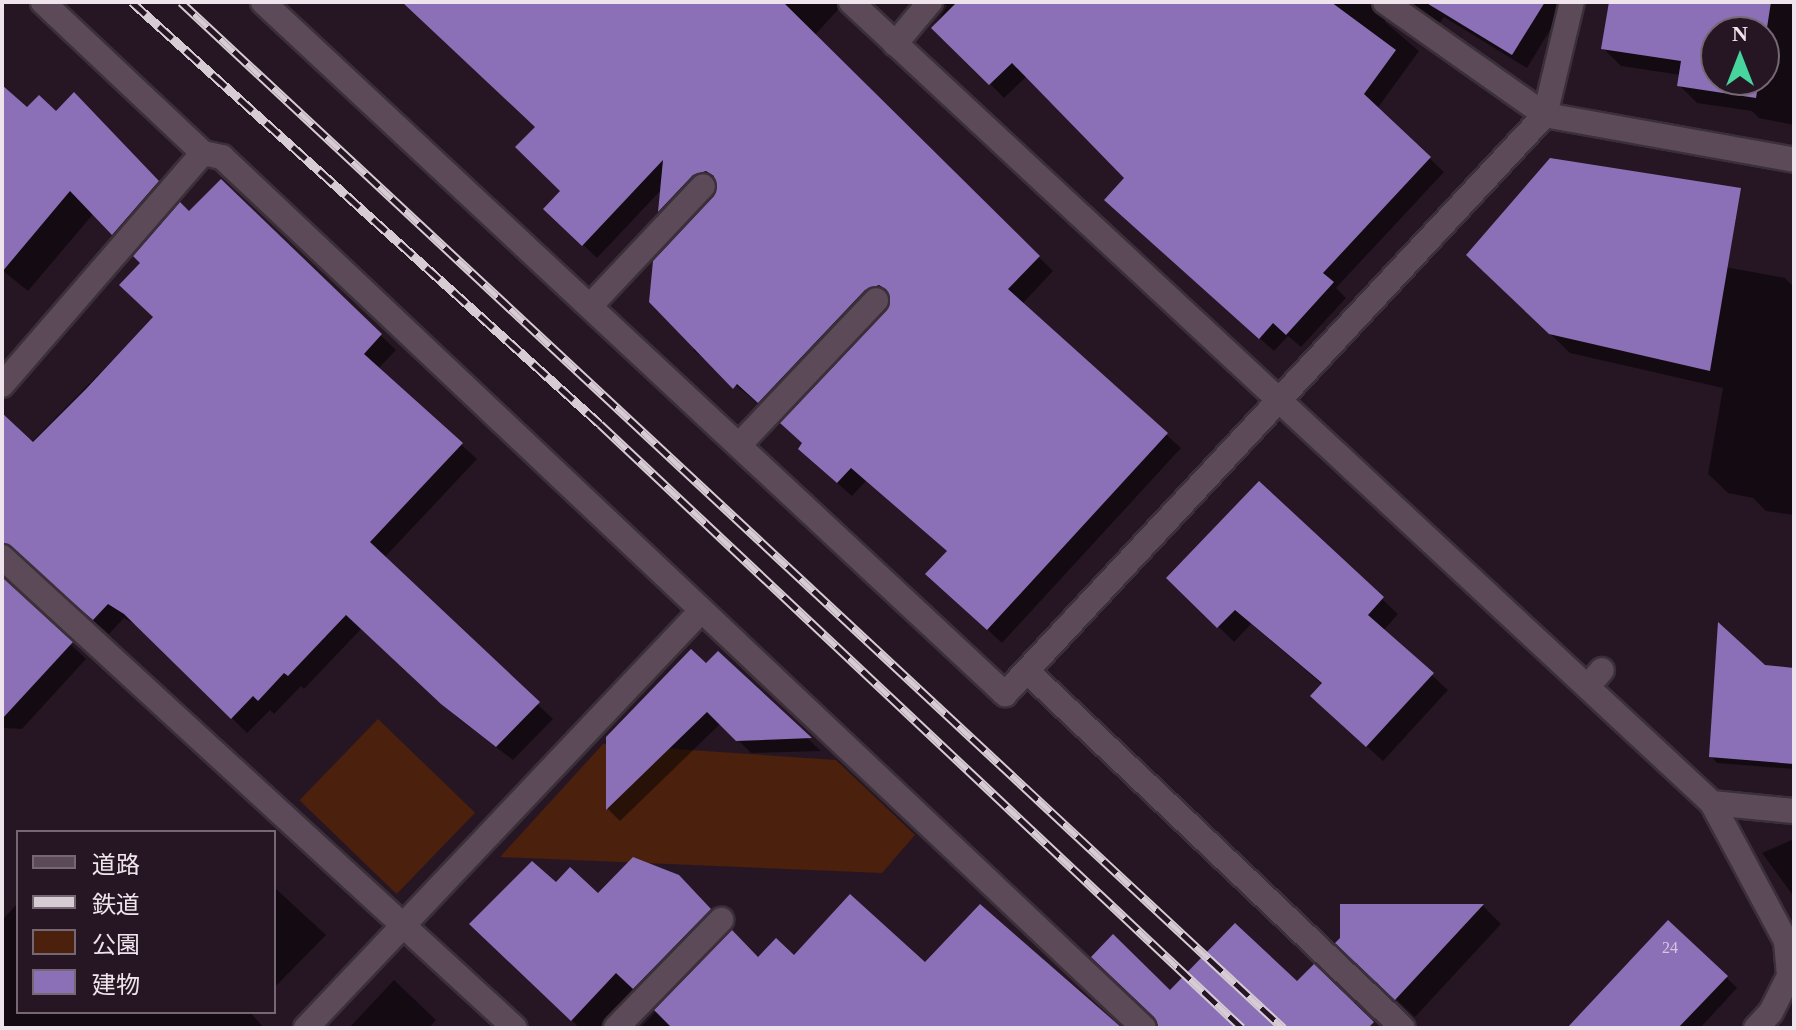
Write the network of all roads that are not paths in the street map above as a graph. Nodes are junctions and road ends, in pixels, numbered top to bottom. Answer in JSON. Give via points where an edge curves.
{"nodes":[{"id":1,"x":43,"y":2,"type":"edge"},
{"id":2,"x":263,"y":2,"type":"edge"},
{"id":3,"x":851,"y":2,"type":"edge"},
{"id":4,"x":930,"y":2,"type":"edge"},
{"id":5,"x":1385,"y":2,"type":"edge"},
{"id":6,"x":1572,"y":2,"type":"edge"},
{"id":7,"x":895,"y":44,"type":"junction"},
{"id":8,"x":1545,"y":115,"type":"junction"},
{"id":9,"x":203,"y":153,"type":"junction"},
{"id":10,"x":1794,"y":160,"type":"edge"},
{"id":11,"x":703,"y":186,"type":"dead end"},
{"id":12,"x":876,"y":300,"type":"dead end"},
{"id":13,"x":591,"y":305,"type":"junction"},
{"id":14,"x":2,"y":385,"type":"edge"},
{"id":15,"x":1279,"y":401,"type":"junction"},
{"id":16,"x":740,"y":444,"type":"junction"},
{"id":17,"x":2,"y":557,"type":"edge"},
{"id":18,"x":700,"y":612,"type":"junction"},
{"id":19,"x":1027,"y":671,"type":"junction"},
{"id":20,"x":1712,"y":803,"type":"junction"},
{"id":21,"x":1794,"y":811,"type":"edge"},
{"id":22,"x":721,"y":920,"type":"dead end"},
{"id":23,"x":403,"y":925,"type":"junction"},
{"id":24,"x":306,"y":1028,"type":"edge"},
{"id":25,"x":515,"y":1028,"type":"edge"},
{"id":26,"x":616,"y":1028,"type":"edge"},
{"id":27,"x":1144,"y":1028,"type":"edge"},
{"id":28,"x":1403,"y":1028,"type":"edge"},
{"id":29,"x":1756,"y":1028,"type":"edge"}],
"edges":[{"from":1,"to":9,"type":"street"},
{"from":2,"to":13,"type":"street"},
{"from":3,"to":7,"type":"street"},
{"from":4,"to":7,"type":"street"},
{"from":5,"to":8,"type":"street"},
{"from":6,"to":8,"type":"street"},
{"from":7,"to":15,"type":"street"},
{"from":8,"to":10,"type":"street"},
{"from":8,"to":15,"type":"street"},
{"from":9,"to":14,"type":"street"},
{"from":9,"to":18,"type":"street","via":[[222,157]]},
{"from":11,"to":13,"type":"street"},
{"from":12,"to":16,"type":"street"},
{"from":13,"to":16,"type":"street"},
{"from":15,"to":19,"type":"street"},
{"from":15,"to":20,"type":"street","via":[[1595,678]]},
{"from":16,"to":19,"type":"street","via":[[1005,694]]},
{"from":17,"to":23,"type":"street"},
{"from":18,"to":23,"type":"street"},
{"from":18,"to":27,"type":"street"},
{"from":19,"to":28,"type":"street"},
{"from":20,"to":21,"type":"street"},
{"from":20,"to":29,"type":"street","via":[[1786,941],[1789,976],[1771,1012]]},
{"from":22,"to":26,"type":"street"},
{"from":23,"to":24,"type":"street"},
{"from":23,"to":25,"type":"street"}]}
